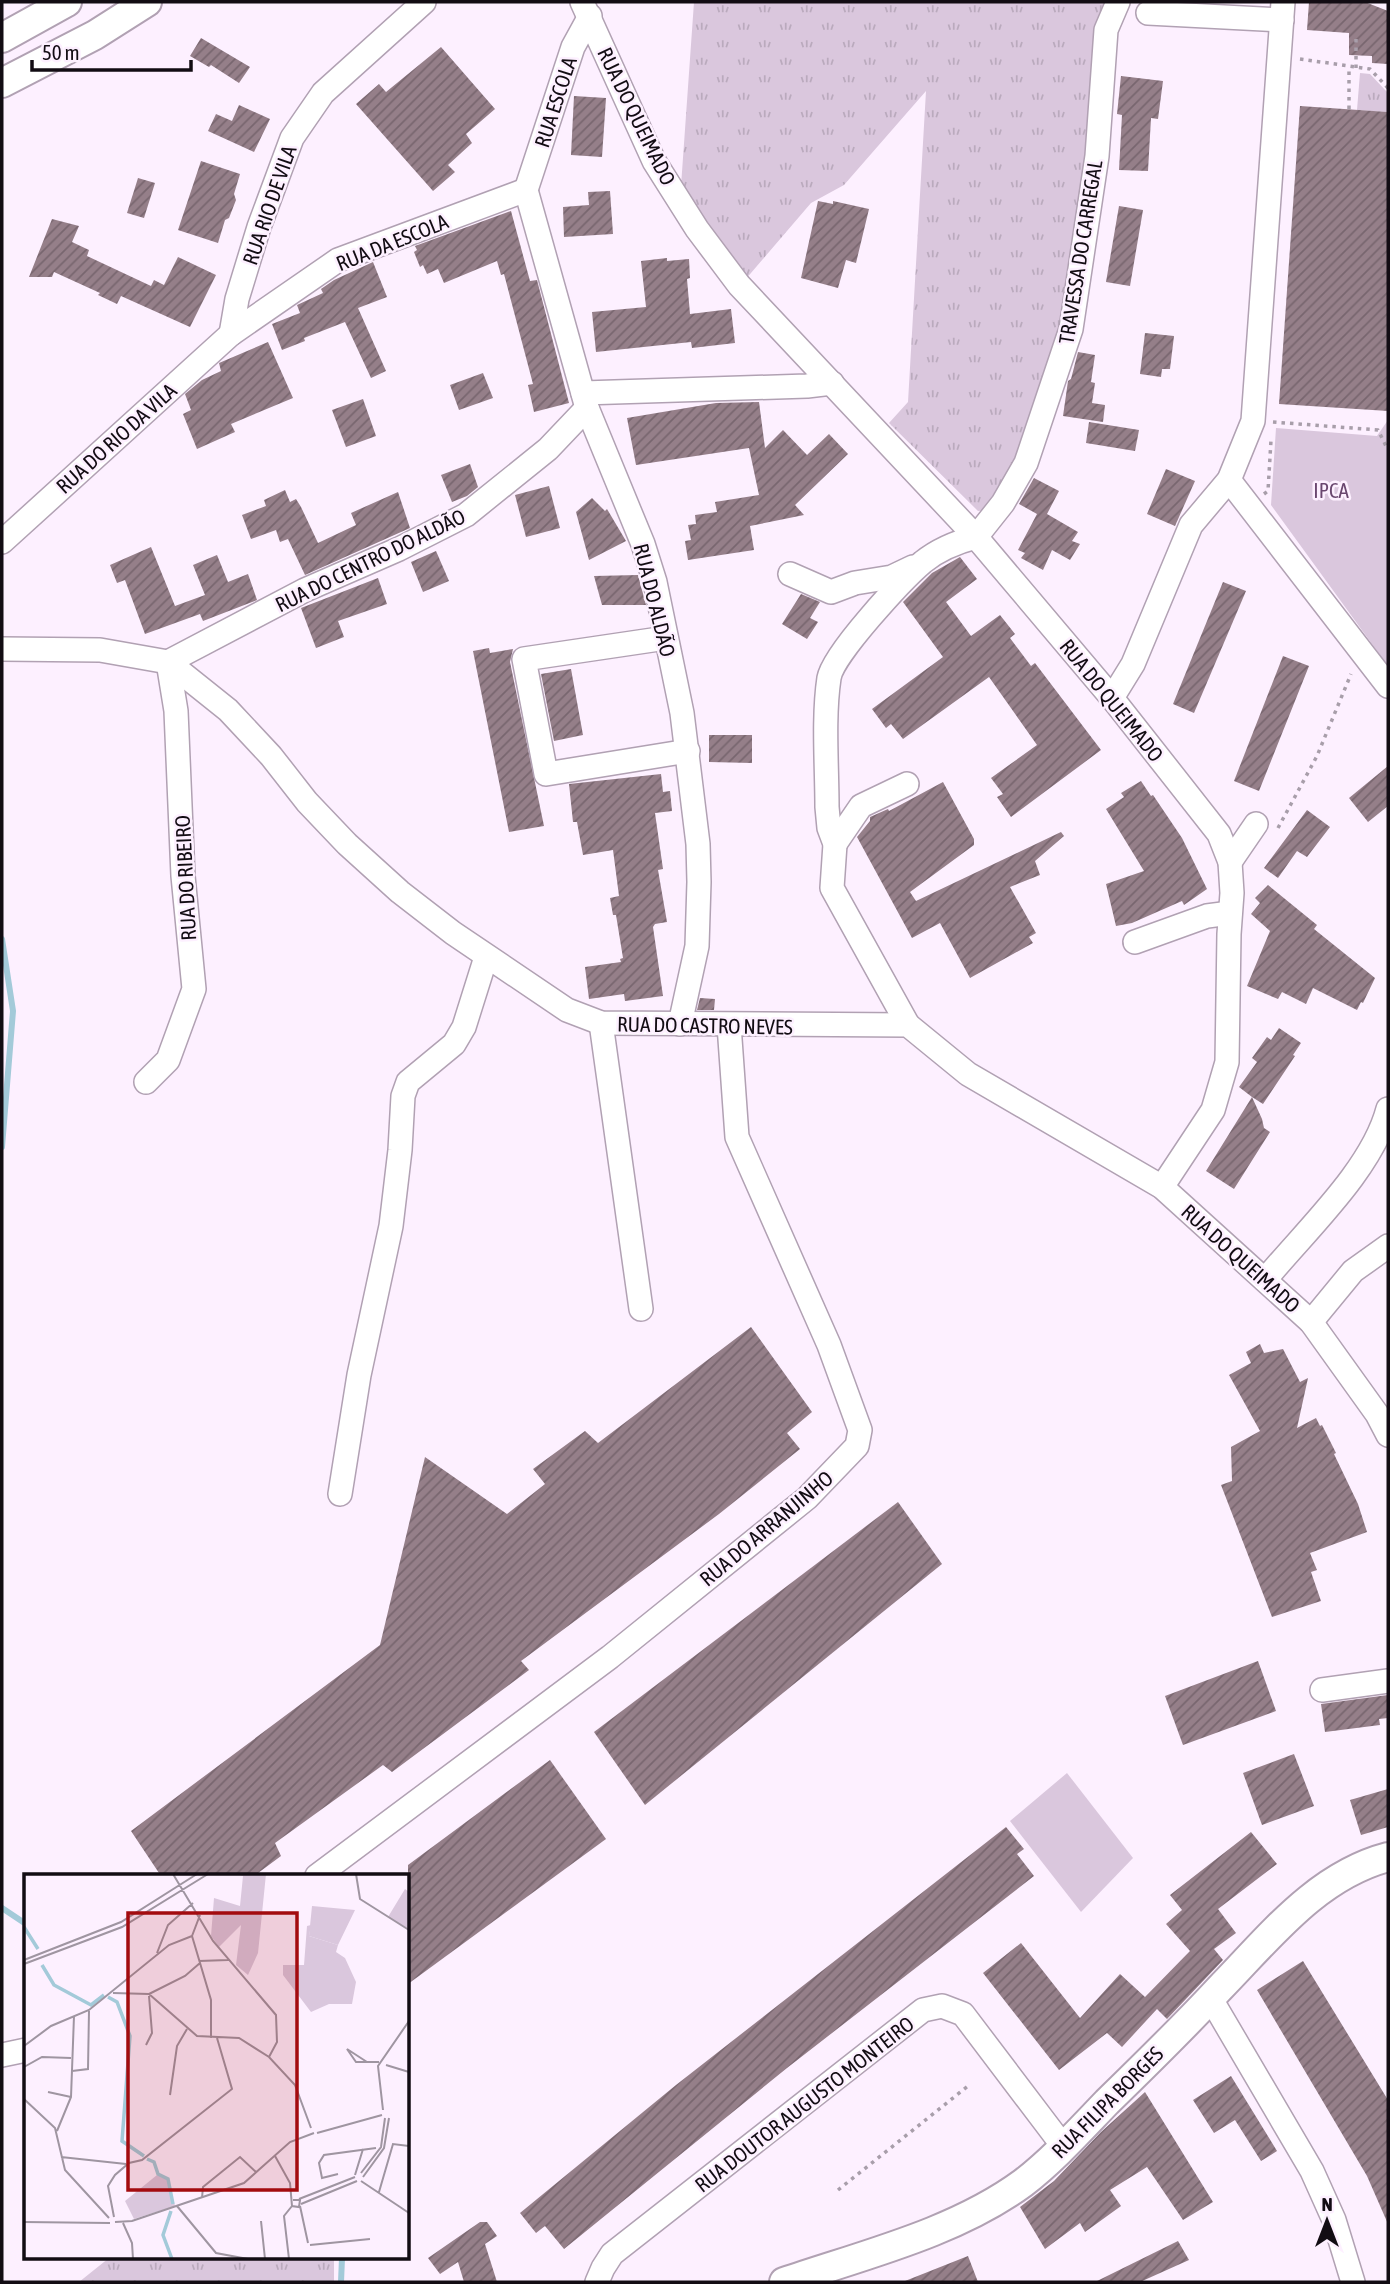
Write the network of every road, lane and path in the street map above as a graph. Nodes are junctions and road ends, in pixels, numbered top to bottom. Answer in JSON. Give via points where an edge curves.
{"nodes":[{"id":1,"x":67,"y":2,"type":"edge"},
{"id":2,"x":147,"y":2,"type":"edge"},
{"id":3,"x":424,"y":2,"type":"edge"},
{"id":4,"x":1140,"y":6,"type":"edge"},
{"id":5,"x":586,"y":9,"type":"edge"},
{"id":6,"x":1283,"y":11,"type":"edge"},
{"id":7,"x":1356,"y":34,"type":"dead end"},
{"id":8,"x":2,"y":38,"type":"edge"},
{"id":9,"x":1294,"y":58,"type":"dead end"},
{"id":10,"x":1349,"y":68,"type":"junction"},
{"id":11,"x":1356,"y":68,"type":"junction"},
{"id":12,"x":2,"y":83,"type":"edge"},
{"id":13,"x":1388,"y":88,"type":"edge"},
{"id":14,"x":1349,"y":109,"type":"dead end"},
{"id":15,"x":526,"y":190,"type":"junction"},
{"id":16,"x":231,"y":334,"type":"junction"},
{"id":17,"x":832,"y":383,"type":"junction"},
{"id":18,"x":585,"y":400,"type":"junction"},
{"id":19,"x":1272,"y":422,"type":"dead end"},
{"id":20,"x":1271,"y":436,"type":"dead end"},
{"id":21,"x":1388,"y":450,"type":"edge"},
{"id":22,"x":1229,"y":480,"type":"junction"},
{"id":23,"x":1256,"y":499,"type":"dead end"},
{"id":24,"x":976,"y":537,"type":"junction"},
{"id":25,"x":2,"y":542,"type":"edge"},
{"id":26,"x":925,"y":561,"type":"junction"},
{"id":27,"x":790,"y":574,"type":"dead end"},
{"id":28,"x":666,"y":638,"type":"junction"},
{"id":29,"x":2,"y":649,"type":"edge"},
{"id":30,"x":168,"y":662,"type":"junction"},
{"id":31,"x":1388,"y":686,"type":"edge"},
{"id":32,"x":1344,"y":689,"type":"dead end"},
{"id":33,"x":1112,"y":698,"type":"junction"},
{"id":34,"x":688,"y":751,"type":"junction"},
{"id":35,"x":907,"y":784,"type":"dead end"},
{"id":36,"x":1266,"y":827,"type":"joint"},
{"id":37,"x":835,"y":844,"type":"junction"},
{"id":38,"x":1230,"y":862,"type":"junction"},
{"id":39,"x":1229,"y":923,"type":"junction"},
{"id":40,"x":1135,"y":942,"type":"dead end"},
{"id":41,"x":486,"y":957,"type":"junction"},
{"id":42,"x":601,"y":1023,"type":"junction"},
{"id":43,"x":680,"y":1024,"type":"junction"},
{"id":44,"x":729,"y":1025,"type":"junction"},
{"id":45,"x":908,"y":1025,"type":"junction"},
{"id":46,"x":146,"y":1082,"type":"dead end"},
{"id":47,"x":1388,"y":1109,"type":"edge"},
{"id":48,"x":1162,"y":1186,"type":"junction"},
{"id":49,"x":1388,"y":1245,"type":"edge"},
{"id":50,"x":1265,"y":1280,"type":"junction"},
{"id":51,"x":641,"y":1309,"type":"dead end"},
{"id":52,"x":1311,"y":1322,"type":"junction"},
{"id":53,"x":1388,"y":1435,"type":"edge"},
{"id":54,"x":340,"y":1494,"type":"dead end"},
{"id":55,"x":1388,"y":1681,"type":"edge"},
{"id":56,"x":1322,"y":1690,"type":"dead end"},
{"id":57,"x":1388,"y":1857,"type":"edge"},
{"id":58,"x":320,"y":1874,"type":"edge"},
{"id":59,"x":1211,"y":1999,"type":"junction"},
{"id":60,"x":24,"y":2050,"type":"edge"},
{"id":61,"x":2,"y":2055,"type":"edge"},
{"id":62,"x":968,"y":2087,"type":"dead end"},
{"id":63,"x":1063,"y":2146,"type":"junction"},
{"id":64,"x":838,"y":2190,"type":"dead end"},
{"id":65,"x":597,"y":2282,"type":"edge"},
{"id":66,"x":784,"y":2282,"type":"edge"},
{"id":67,"x":1353,"y":2282,"type":"edge"}],
"edges":[{"from":1,"to":8,"type":"main road"},
{"from":2,"to":12,"type":"main road"},
{"from":3,"to":16,"type":"street","name":"RUA RIO DE VILA","via":[[323,93],[292,138],[237,299]]},
{"from":4,"to":6,"type":"street","via":[[1203,15]]},
{"from":4,"to":24,"type":"street","name":"TRAVESSA DO CARREGAL","via":[[1106,30],[1097,156],[1071,329],[1026,463]]},
{"from":5,"to":15,"type":"street","name":"RUA ESCOLA"},
{"from":5,"to":17,"type":"street","name":"RUA DO QUEIMADO","via":[[654,161],[697,229],[739,285]]},
{"from":6,"to":22,"type":"street","via":[[1253,421]]},
{"from":7,"to":11,"type":"path"},
{"from":9,"to":10,"type":"path"},
{"from":10,"to":11,"type":"path"},
{"from":10,"to":14,"type":"path"},
{"from":11,"to":13,"type":"path","via":[[1370,69]]},
{"from":15,"to":16,"type":"street","name":"RUA DA ESCOLA","via":[[338,260]]},
{"from":15,"to":18,"type":"street","name":"RUA DO ALDÃO"},
{"from":16,"to":25,"type":"street","name":"RUA DO RIO DA VILA"},
{"from":17,"to":18,"type":"street"},
{"from":17,"to":24,"type":"street","name":"RUA DO QUEIMADO"},
{"from":18,"to":28,"type":"street","name":"RUA DO ALDÃO","via":[[643,544]]},
{"from":18,"to":30,"type":"street","name":"RUA DO CENTRO DO ALDÃO","via":[[548,449],[466,515],[305,590]]},
{"from":19,"to":21,"type":"path","via":[[1378,430]]},
{"from":20,"to":23,"type":"path","via":[[1268,491]]},
{"from":22,"to":31,"type":"street"},
{"from":22,"to":33,"type":"street","via":[[1196,526],[1133,664]]},
{"from":24,"to":26,"type":"street","via":[[955,542]]},
{"from":24,"to":33,"type":"street","name":"RUA DO QUEIMADO"},
{"from":26,"to":27,"type":"street","via":[[892,578],[831,592]]},
{"from":26,"to":37,"type":"street","via":[[841,654],[830,677],[827,807]]},
{"from":28,"to":34,"type":"street","name":"RUA DO ALDÃO"},
{"from":28,"to":34,"type":"street","via":[[524,659],[545,775]]},
{"from":29,"to":30,"type":"street","via":[[100,650]]},
{"from":30,"to":41,"type":"street","name":"RUA DO CASTRO NEVES","via":[[228,710],[347,844],[400,892]]},
{"from":30,"to":46,"type":"street","name":"RUA DO RIBEIRO","via":[[176,711],[183,876],[194,989],[168,1060]]},
{"from":32,"to":36,"type":"path","via":[[1317,756]]},
{"from":33,"to":38,"type":"street","name":"RUA DO QUEIMADO","via":[[1219,834]]},
{"from":34,"to":43,"type":"street","name":"RUA DO ALDÃO","via":[[699,882],[696,946]]},
{"from":35,"to":37,"type":"street","via":[[861,806]]},
{"from":36,"to":38,"type":"street"},
{"from":37,"to":45,"type":"street","via":[[832,888]]},
{"from":38,"to":39,"type":"street","name":"RUA DO QUEIMADO"},
{"from":39,"to":40,"type":"street","via":[[1207,916]]},
{"from":39,"to":48,"type":"street","name":"RUA DO QUEIMADO","via":[[1227,1062],[1213,1110]]},
{"from":41,"to":42,"type":"street","name":"RUA DO CASTRO NEVES","via":[[567,1010]]},
{"from":41,"to":54,"type":"street","via":[[464,1027],[454,1044],[408,1082],[403,1096],[391,1226],[359,1375]]},
{"from":42,"to":43,"type":"street","name":"RUA DO CASTRO NEVES"},
{"from":42,"to":51,"type":"street"},
{"from":43,"to":44,"type":"street","name":"RUA DO CASTRO NEVES"},
{"from":44,"to":45,"type":"street","name":"RUA DO CASTRO NEVES"},
{"from":44,"to":58,"type":"street","name":"RUA DO ARRANJINHO","via":[[737,1137],[829,1345],[860,1430],[857,1446],[807,1498],[620,1649]]},
{"from":45,"to":48,"type":"street","via":[[968,1074]]},
{"from":47,"to":50,"type":"street","via":[[1384,1126],[1361,1167]]},
{"from":48,"to":50,"type":"street","name":"RUA DO QUEIMADO"},
{"from":49,"to":52,"type":"street","via":[[1353,1271]]},
{"from":50,"to":52,"type":"street","name":"RUA DO QUEIMADO"},
{"from":52,"to":53,"type":"street","name":"RUA DO QUEIMADO"},
{"from":55,"to":56,"type":"street"},
{"from":57,"to":59,"type":"main road","name":"RUA FILIPA BORGES","via":[[1331,1882],[1293,1912]]},
{"from":59,"to":63,"type":"main road","name":"RUA FILIPA BORGES"},
{"from":59,"to":67,"type":"street","via":[[1302,2152],[1334,2220]]},
{"from":60,"to":61,"type":"street"},
{"from":62,"to":64,"type":"path"},
{"from":63,"to":65,"type":"street","name":"RUA DOUTOR AUGUSTO MONTEIRO","via":[[963,2014],[942,2006],[923,2010],[612,2254]]},
{"from":63,"to":66,"type":"main road","name":"RUA FILIPA BORGES","via":[[1025,2181],[955,2223]]}]}
